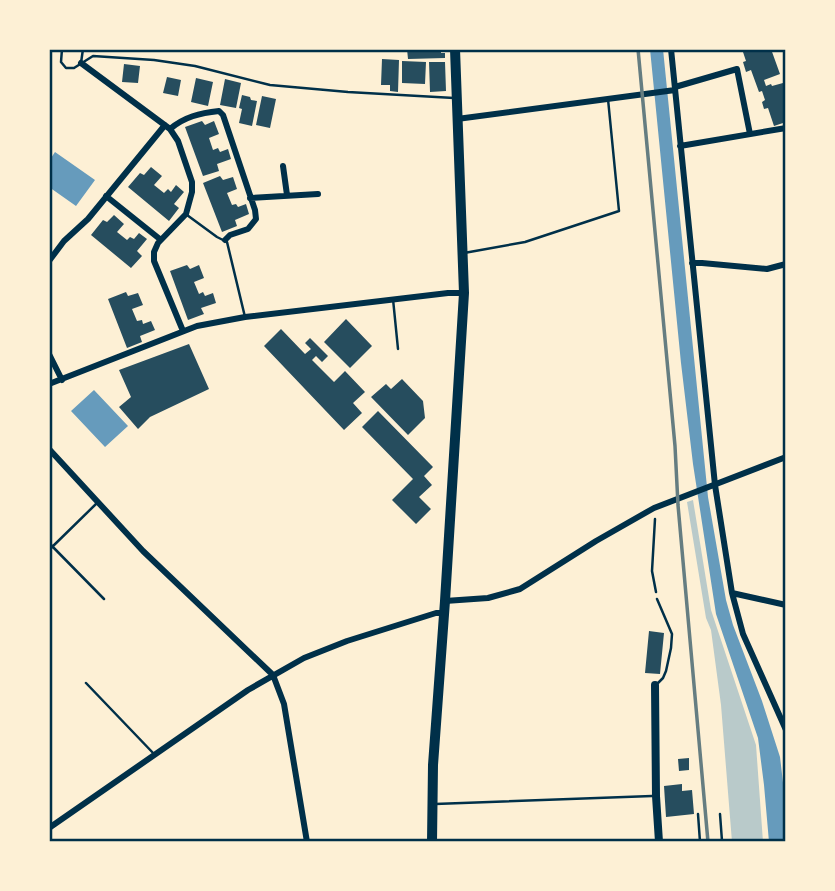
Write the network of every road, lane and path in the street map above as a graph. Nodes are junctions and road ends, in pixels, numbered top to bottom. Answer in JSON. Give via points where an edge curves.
{"nodes":[{"id":1,"x":62,"y":49,"type":"edge"},
{"id":2,"x":83,"y":49,"type":"edge"},
{"id":3,"x":455,"y":49,"type":"edge"},
{"id":4,"x":671,"y":49,"type":"edge"},
{"id":5,"x":80,"y":63,"type":"junction"},
{"id":6,"x":673,"y":89,"type":"junction"},
{"id":7,"x":457,"y":98,"type":"junction"},
{"id":8,"x":608,"y":99,"type":"junction"},
{"id":9,"x":457,"y":119,"type":"junction"},
{"id":10,"x":167,"y":127,"type":"junction"},
{"id":11,"x":786,"y":128,"type":"edge"},
{"id":12,"x":750,"y":134,"type":"junction"},
{"id":13,"x":680,"y":146,"type":"junction"},
{"id":14,"x":283,"y":166,"type":"dead end"},
{"id":15,"x":318,"y":194,"type":"dead end"},
{"id":16,"x":286,"y":195,"type":"junction"},
{"id":17,"x":106,"y":196,"type":"junction"},
{"id":18,"x":250,"y":198,"type":"junction"},
{"id":19,"x":186,"y":214,"type":"junction"},
{"id":20,"x":161,"y":240,"type":"junction"},
{"id":21,"x":225,"y":240,"type":"junction"},
{"id":22,"x":464,"y":253,"type":"junction"},
{"id":23,"x":49,"y":261,"type":"edge"},
{"id":24,"x":692,"y":263,"type":"junction"},
{"id":25,"x":786,"y":264,"type":"edge"},
{"id":26,"x":464,"y":293,"type":"junction"},
{"id":27,"x":393,"y":299,"type":"junction"},
{"id":28,"x":245,"y":317,"type":"junction"},
{"id":29,"x":183,"y":331,"type":"junction"},
{"id":30,"x":398,"y":349,"type":"dead end"},
{"id":31,"x":49,"y":354,"type":"edge"},
{"id":32,"x":62,"y":380,"type":"junction"},
{"id":33,"x":49,"y":384,"type":"edge"},
{"id":34,"x":49,"y":449,"type":"edge"},
{"id":35,"x":786,"y":457,"type":"edge"},
{"id":36,"x":713,"y":486,"type":"junction"},
{"id":37,"x":97,"y":503,"type":"junction"},
{"id":38,"x":656,"y":516,"type":"dead end"},
{"id":39,"x":50,"y":547,"type":"edge"},
{"id":40,"x":732,"y":593,"type":"junction"},
{"id":41,"x":104,"y":599,"type":"dead end"},
{"id":42,"x":657,"y":599,"type":"joint"},
{"id":43,"x":445,"y":601,"type":"junction"},
{"id":44,"x":786,"y":605,"type":"edge"},
{"id":45,"x":444,"y":613,"type":"junction"},
{"id":46,"x":273,"y":675,"type":"junction"},
{"id":47,"x":86,"y":682,"type":"dead end"},
{"id":48,"x":655,"y":685,"type":"joint"},
{"id":49,"x":786,"y":730,"type":"edge"},
{"id":50,"x":155,"y":755,"type":"junction"},
{"id":51,"x":656,"y":796,"type":"junction"},
{"id":52,"x":432,"y":804,"type":"junction"},
{"id":53,"x":698,"y":814,"type":"dead end"},
{"id":54,"x":720,"y":814,"type":"dead end"},
{"id":55,"x":49,"y":828,"type":"edge"},
{"id":56,"x":722,"y":841,"type":"edge"},
{"id":57,"x":307,"y":842,"type":"edge"},
{"id":58,"x":432,"y":842,"type":"edge"},
{"id":59,"x":659,"y":842,"type":"edge"},
{"id":60,"x":700,"y":842,"type":"edge"},
{"id":61,"x":706,"y":842,"type":"edge"}],
"edges":[{"from":1,"to":5,"type":"lane","via":[[63,66],[74,68]]},
{"from":2,"to":5,"type":"lane"},
{"from":3,"to":7,"type":"main road"},
{"from":4,"to":6,"type":"street"},
{"from":5,"to":7,"type":"lane","via":[[93,56],[154,60],[270,85]]},
{"from":5,"to":10,"type":"street"},
{"from":6,"to":8,"type":"street"},
{"from":6,"to":12,"type":"street","via":[[737,69]]},
{"from":6,"to":13,"type":"street"},
{"from":7,"to":9,"type":"main road"},
{"from":8,"to":9,"type":"street"},
{"from":8,"to":22,"type":"lane","via":[[619,211],[525,242]]},
{"from":9,"to":22,"type":"main road"},
{"from":10,"to":17,"type":"street"},
{"from":10,"to":18,"type":"street","via":[[198,113],[219,111]]},
{"from":10,"to":19,"type":"street","via":[[178,141],[192,182]]},
{"from":11,"to":12,"type":"street"},
{"from":12,"to":13,"type":"street"},
{"from":13,"to":24,"type":"street"},
{"from":14,"to":16,"type":"street"},
{"from":15,"to":16,"type":"street"},
{"from":16,"to":18,"type":"street"},
{"from":17,"to":20,"type":"street"},
{"from":17,"to":23,"type":"street"},
{"from":18,"to":21,"type":"street","via":[[256,219],[248,229]]},
{"from":19,"to":20,"type":"street"},
{"from":19,"to":21,"type":"lane"},
{"from":20,"to":29,"type":"street","via":[[153,261]]},
{"from":21,"to":28,"type":"lane"},
{"from":22,"to":26,"type":"main road"},
{"from":24,"to":25,"type":"street","via":[[767,269]]},
{"from":24,"to":36,"type":"street"},
{"from":26,"to":27,"type":"street"},
{"from":26,"to":43,"type":"main road"},
{"from":27,"to":28,"type":"street"},
{"from":27,"to":30,"type":"lane"},
{"from":28,"to":29,"type":"street"},
{"from":29,"to":32,"type":"street"},
{"from":31,"to":32,"type":"street"},
{"from":32,"to":33,"type":"street"},
{"from":34,"to":37,"type":"street"},
{"from":35,"to":36,"type":"street"},
{"from":36,"to":40,"type":"street"},
{"from":36,"to":43,"type":"street","via":[[654,508],[520,589],[488,598]]},
{"from":37,"to":39,"type":"lane"},
{"from":37,"to":46,"type":"street"},
{"from":38,"to":42,"type":"path","via":[[652,571]]},
{"from":39,"to":41,"type":"lane"},
{"from":40,"to":44,"type":"street"},
{"from":40,"to":49,"type":"street","via":[[743,634]]},
{"from":42,"to":48,"type":"lane","via":[[672,634],[666,671]]},
{"from":43,"to":45,"type":"main road"},
{"from":45,"to":46,"type":"street","via":[[347,641]]},
{"from":45,"to":52,"type":"main road"},
{"from":46,"to":50,"type":"street"},
{"from":46,"to":57,"type":"street","via":[[284,704]]},
{"from":47,"to":50,"type":"lane"},
{"from":48,"to":51,"type":"street"},
{"from":50,"to":55,"type":"street"},
{"from":51,"to":52,"type":"lane"},
{"from":51,"to":59,"type":"street"},
{"from":52,"to":58,"type":"main road"},
{"from":53,"to":60,"type":"path"},
{"from":54,"to":56,"type":"path"},
{"from":56,"to":61,"type":"path"}]}
